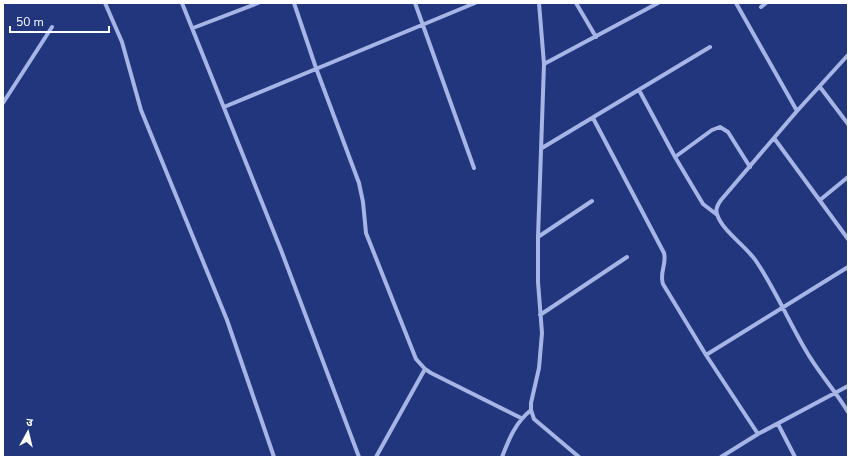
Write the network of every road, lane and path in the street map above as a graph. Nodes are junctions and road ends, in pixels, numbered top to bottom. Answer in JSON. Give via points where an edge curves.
{"nodes":[{"id":1,"x":105,"y":3,"type":"edge"},
{"id":2,"x":182,"y":3,"type":"edge"},
{"id":3,"x":258,"y":3,"type":"edge"},
{"id":4,"x":294,"y":3,"type":"edge"},
{"id":5,"x":415,"y":3,"type":"edge"},
{"id":6,"x":475,"y":3,"type":"edge"},
{"id":7,"x":539,"y":3,"type":"edge"},
{"id":8,"x":576,"y":3,"type":"edge"},
{"id":9,"x":646,"y":3,"type":"edge"},
{"id":10,"x":658,"y":3,"type":"edge"},
{"id":11,"x":736,"y":3,"type":"edge"},
{"id":12,"x":766,"y":3,"type":"edge"},
{"id":13,"x":761,"y":7,"type":"dead end"},
{"id":14,"x":649,"y":8,"type":"junction"},
{"id":15,"x":424,"y":25,"type":"junction"},
{"id":16,"x":52,"y":28,"type":"dead end"},
{"id":17,"x":193,"y":28,"type":"junction"},
{"id":18,"x":596,"y":37,"type":"junction"},
{"id":19,"x":710,"y":47,"type":"dead end"},
{"id":20,"x":848,"y":55,"type":"edge"},
{"id":21,"x":544,"y":64,"type":"junction"},
{"id":22,"x":316,"y":68,"type":"junction"},
{"id":23,"x":820,"y":87,"type":"junction"},
{"id":24,"x":639,"y":90,"type":"junction"},
{"id":25,"x":3,"y":103,"type":"edge"},
{"id":26,"x":224,"y":107,"type":"junction"},
{"id":27,"x":797,"y":111,"type":"junction"},
{"id":28,"x":593,"y":118,"type":"junction"},
{"id":29,"x":848,"y":124,"type":"edge"},
{"id":30,"x":774,"y":138,"type":"junction"},
{"id":31,"x":542,"y":148,"type":"junction"},
{"id":32,"x":675,"y":157,"type":"junction"},
{"id":33,"x":750,"y":167,"type":"junction"},
{"id":34,"x":474,"y":168,"type":"dead end"},
{"id":35,"x":848,"y":177,"type":"edge"},
{"id":36,"x":820,"y":200,"type":"junction"},
{"id":37,"x":592,"y":201,"type":"dead end"},
{"id":38,"x":716,"y":214,"type":"junction"},
{"id":39,"x":538,"y":237,"type":"junction"},
{"id":40,"x":848,"y":238,"type":"edge"},
{"id":41,"x":627,"y":257,"type":"dead end"},
{"id":42,"x":848,"y":267,"type":"edge"},
{"id":43,"x":784,"y":307,"type":"junction"},
{"id":44,"x":540,"y":315,"type":"junction"},
{"id":45,"x":706,"y":355,"type":"junction"},
{"id":46,"x":425,"y":369,"type":"junction"},
{"id":47,"x":848,"y":386,"type":"edge"},
{"id":48,"x":836,"y":392,"type":"junction"},
{"id":49,"x":530,"y":410,"type":"junction"},
{"id":50,"x":848,"y":412,"type":"edge"},
{"id":51,"x":521,"y":418,"type":"junction"},
{"id":52,"x":778,"y":424,"type":"junction"},
{"id":53,"x":758,"y":434,"type":"junction"},
{"id":54,"x":274,"y":457,"type":"edge"},
{"id":55,"x":359,"y":457,"type":"edge"},
{"id":56,"x":376,"y":457,"type":"edge"},
{"id":57,"x":502,"y":457,"type":"edge"},
{"id":58,"x":579,"y":457,"type":"edge"},
{"id":59,"x":721,"y":457,"type":"edge"},
{"id":60,"x":795,"y":457,"type":"edge"}],
"edges":[{"from":1,"to":54,"type":"street","via":[[122,42],[141,110],[227,320]]},
{"from":2,"to":17,"type":"street"},
{"from":3,"to":17,"type":"street"},
{"from":4,"to":22,"type":"street"},
{"from":5,"to":15,"type":"street"},
{"from":6,"to":15,"type":"street"},
{"from":7,"to":21,"type":"street"},
{"from":8,"to":18,"type":"street"},
{"from":9,"to":14,"type":"street"},
{"from":10,"to":14,"type":"street"},
{"from":11,"to":27,"type":"street"},
{"from":12,"to":13,"type":"street"},
{"from":14,"to":18,"type":"street"},
{"from":15,"to":22,"type":"street"},
{"from":15,"to":34,"type":"street"},
{"from":16,"to":25,"type":"street"},
{"from":17,"to":26,"type":"street"},
{"from":18,"to":21,"type":"street"},
{"from":19,"to":24,"type":"street"},
{"from":20,"to":23,"type":"street"},
{"from":21,"to":31,"type":"street"},
{"from":22,"to":26,"type":"street"},
{"from":22,"to":46,"type":"street","via":[[359,183],[364,202],[366,233],[416,359]]},
{"from":23,"to":27,"type":"street"},
{"from":23,"to":29,"type":"street"},
{"from":24,"to":28,"type":"street"},
{"from":24,"to":32,"type":"street"},
{"from":26,"to":55,"type":"street"},
{"from":27,"to":30,"type":"street"},
{"from":28,"to":31,"type":"street"},
{"from":28,"to":45,"type":"street","via":[[664,253],[661,277],[663,284]]},
{"from":30,"to":33,"type":"street"},
{"from":30,"to":36,"type":"street"},
{"from":31,"to":39,"type":"street"},
{"from":32,"to":33,"type":"street","via":[[720,127],[728,132]]},
{"from":32,"to":38,"type":"street","via":[[703,204]]},
{"from":33,"to":38,"type":"street","via":[[718,205]]},
{"from":35,"to":36,"type":"street"},
{"from":36,"to":40,"type":"street"},
{"from":37,"to":39,"type":"street"},
{"from":38,"to":43,"type":"street","via":[[755,260]]},
{"from":39,"to":44,"type":"street"},
{"from":41,"to":44,"type":"street"},
{"from":42,"to":43,"type":"street"},
{"from":43,"to":45,"type":"street"},
{"from":43,"to":48,"type":"street","via":[[806,351]]},
{"from":44,"to":49,"type":"street","via":[[542,353]]},
{"from":45,"to":53,"type":"street"},
{"from":46,"to":51,"type":"street"},
{"from":46,"to":56,"type":"street"},
{"from":47,"to":48,"type":"street"},
{"from":48,"to":50,"type":"street"},
{"from":48,"to":52,"type":"street"},
{"from":49,"to":51,"type":"street"},
{"from":49,"to":58,"type":"street","via":[[534,419]]},
{"from":51,"to":57,"type":"street"},
{"from":52,"to":53,"type":"street"},
{"from":52,"to":60,"type":"street"},
{"from":53,"to":59,"type":"street"}]}
